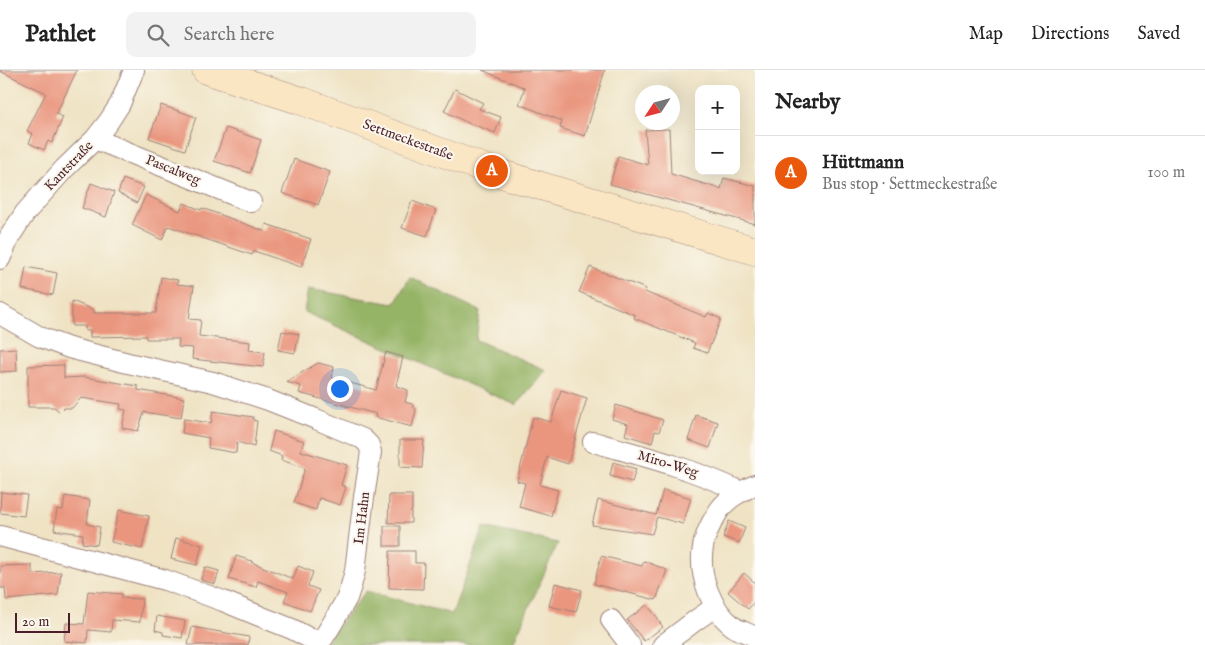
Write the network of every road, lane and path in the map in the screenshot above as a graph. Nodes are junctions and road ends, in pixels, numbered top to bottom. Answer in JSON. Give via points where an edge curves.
{"nodes":[{"id":1,"x":134,"y":70,"type":"edge"},
{"id":2,"x":206,"y":70,"type":"edge"},
{"id":3,"x":95,"y":139,"type":"junction"},
{"id":4,"x":251,"y":202,"type":"dead end"},
{"id":5,"x":755,"y":251,"type":"edge"},
{"id":6,"x":0,"y":259,"type":"edge"},
{"id":7,"x":0,"y":314,"type":"edge"},
{"id":8,"x":593,"y":442,"type":"dead end"},
{"id":9,"x":748,"y":488,"type":"edge"},
{"id":10,"x":0,"y":536,"type":"edge"},
{"id":11,"x":715,"y":607,"type":"junction"},
{"id":12,"x":611,"y":620,"type":"dead end"},
{"id":13,"x":755,"y":636,"type":"edge"},
{"id":14,"x":630,"y":645,"type":"edge"},
{"id":15,"x":663,"y":645,"type":"edge"}],
"edges":[{"from":1,"to":3,"type":"street","name":"Kantstraße","via":[[120,104]]},
{"from":2,"to":5,"type":"street","name":"Settmeckestraße","via":[[302,101],[492,171]]},
{"from":3,"to":4,"type":"street","name":"Pascalweg"},
{"from":3,"to":6,"type":"street","name":"Kantstraße","via":[[26,213],[10,236]]},
{"from":7,"to":10,"type":"street","name":"Im Hahn","via":[[40,338],[63,346],[213,382],[268,400],[362,439],[371,452],[352,586],[320,640],[165,580]]},
{"from":8,"to":9,"type":"street","name":"Miro-Weg"},
{"from":9,"to":11,"type":"street","via":[[729,499],[719,510],[702,548],[702,567]]},
{"from":11,"to":13,"type":"street","via":[[735,627]]},
{"from":11,"to":15,"type":"street"},
{"from":12,"to":14,"type":"street"}]}
